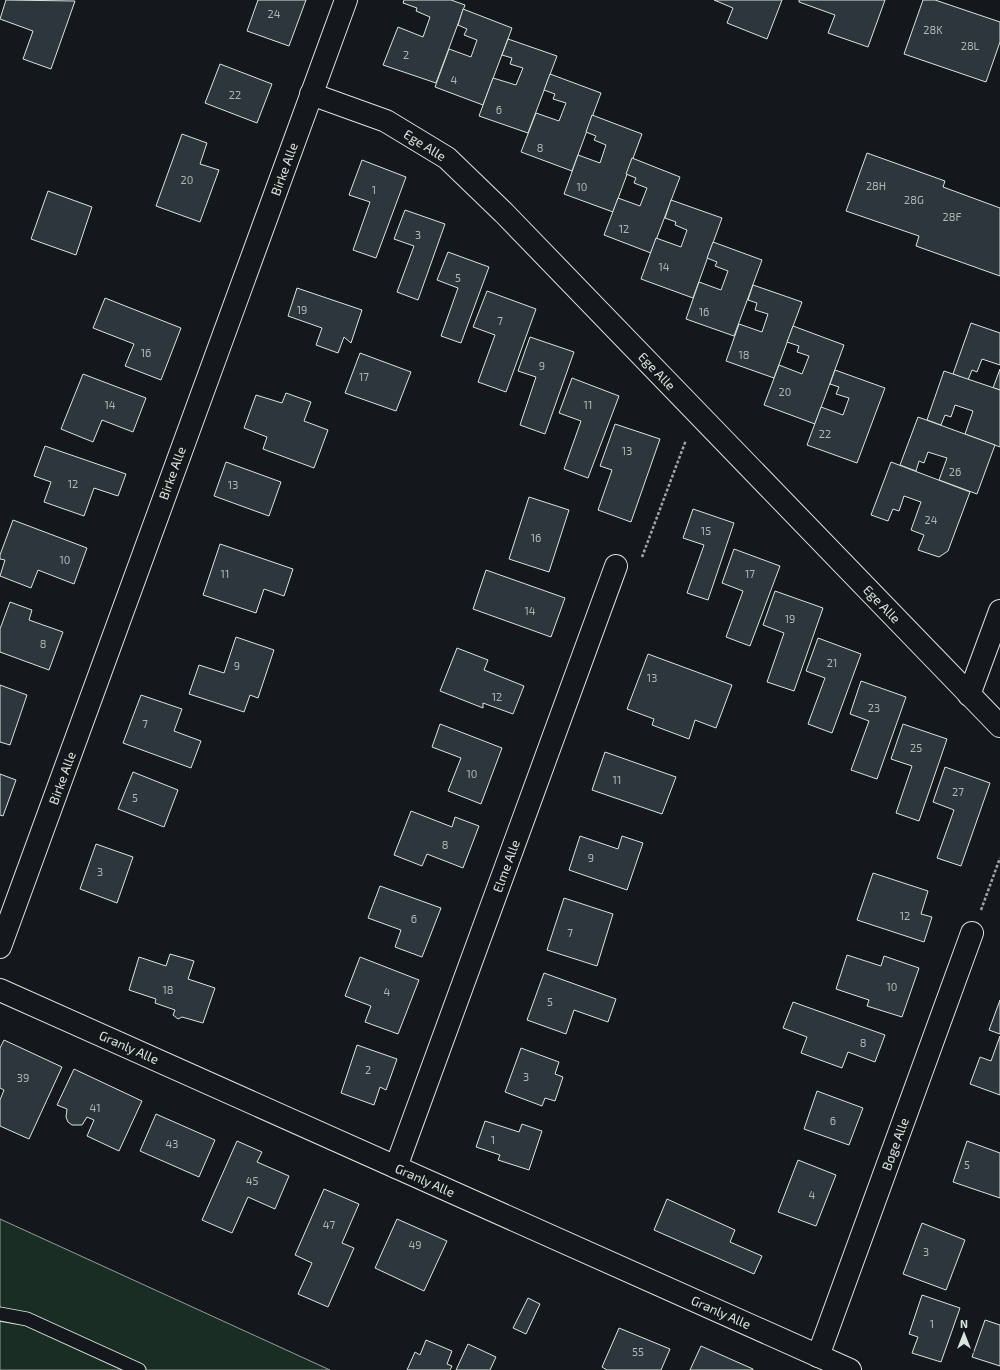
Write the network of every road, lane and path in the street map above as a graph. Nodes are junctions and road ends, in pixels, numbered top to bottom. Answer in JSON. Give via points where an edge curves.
{"nodes":[{"id":1,"x":346,"y":0,"type":"edge"},
{"id":2,"x":311,"y":94,"type":"junction"},
{"id":3,"x":696,"y":412,"type":"junction"},
{"id":4,"x":641,"y":560,"type":"dead end"},
{"id":5,"x":616,"y":566,"type":"dead end"},
{"id":6,"x":1000,"y":611,"type":"edge"},
{"id":7,"x":969,"y":694,"type":"junction"},
{"id":8,"x":1000,"y":726,"type":"edge"},
{"id":9,"x":1000,"y":858,"type":"edge"},
{"id":10,"x":972,"y":933,"type":"joint"},
{"id":11,"x":0,"y":947,"type":"edge"},
{"id":12,"x":0,"y":990,"type":"edge"},
{"id":13,"x":396,"y":1167,"type":"junction"},
{"id":14,"x":0,"y":1314,"type":"edge"},
{"id":15,"x":818,"y":1356,"type":"junction"},
{"id":16,"x":139,"y":1370,"type":"edge"},
{"id":17,"x":850,"y":1370,"type":"edge"}],
"edges":[{"from":1,"to":2,"type":"street","name":"Birke Alle"},
{"from":2,"to":3,"type":"street","name":"Ege Alle","via":[[386,121],[447,158],[504,213]]},
{"from":2,"to":11,"type":"street","name":"Birke Alle"},
{"from":3,"to":4,"type":"path"},
{"from":3,"to":7,"type":"street","name":"Ege Alle"},
{"from":5,"to":13,"type":"street","name":"Elme Alle"},
{"from":6,"to":7,"type":"street"},
{"from":7,"to":8,"type":"street","name":"Ege Alle"},
{"from":9,"to":10,"type":"path"},
{"from":10,"to":15,"type":"street","name":"Bøge Alle"},
{"from":12,"to":13,"type":"street","name":"Granly Alle"},
{"from":13,"to":15,"type":"street","name":"Granly Alle"},
{"from":14,"to":16,"type":"lane","via":[[26,1319]]},
{"from":15,"to":17,"type":"street","name":"Granly Alle"}]}
